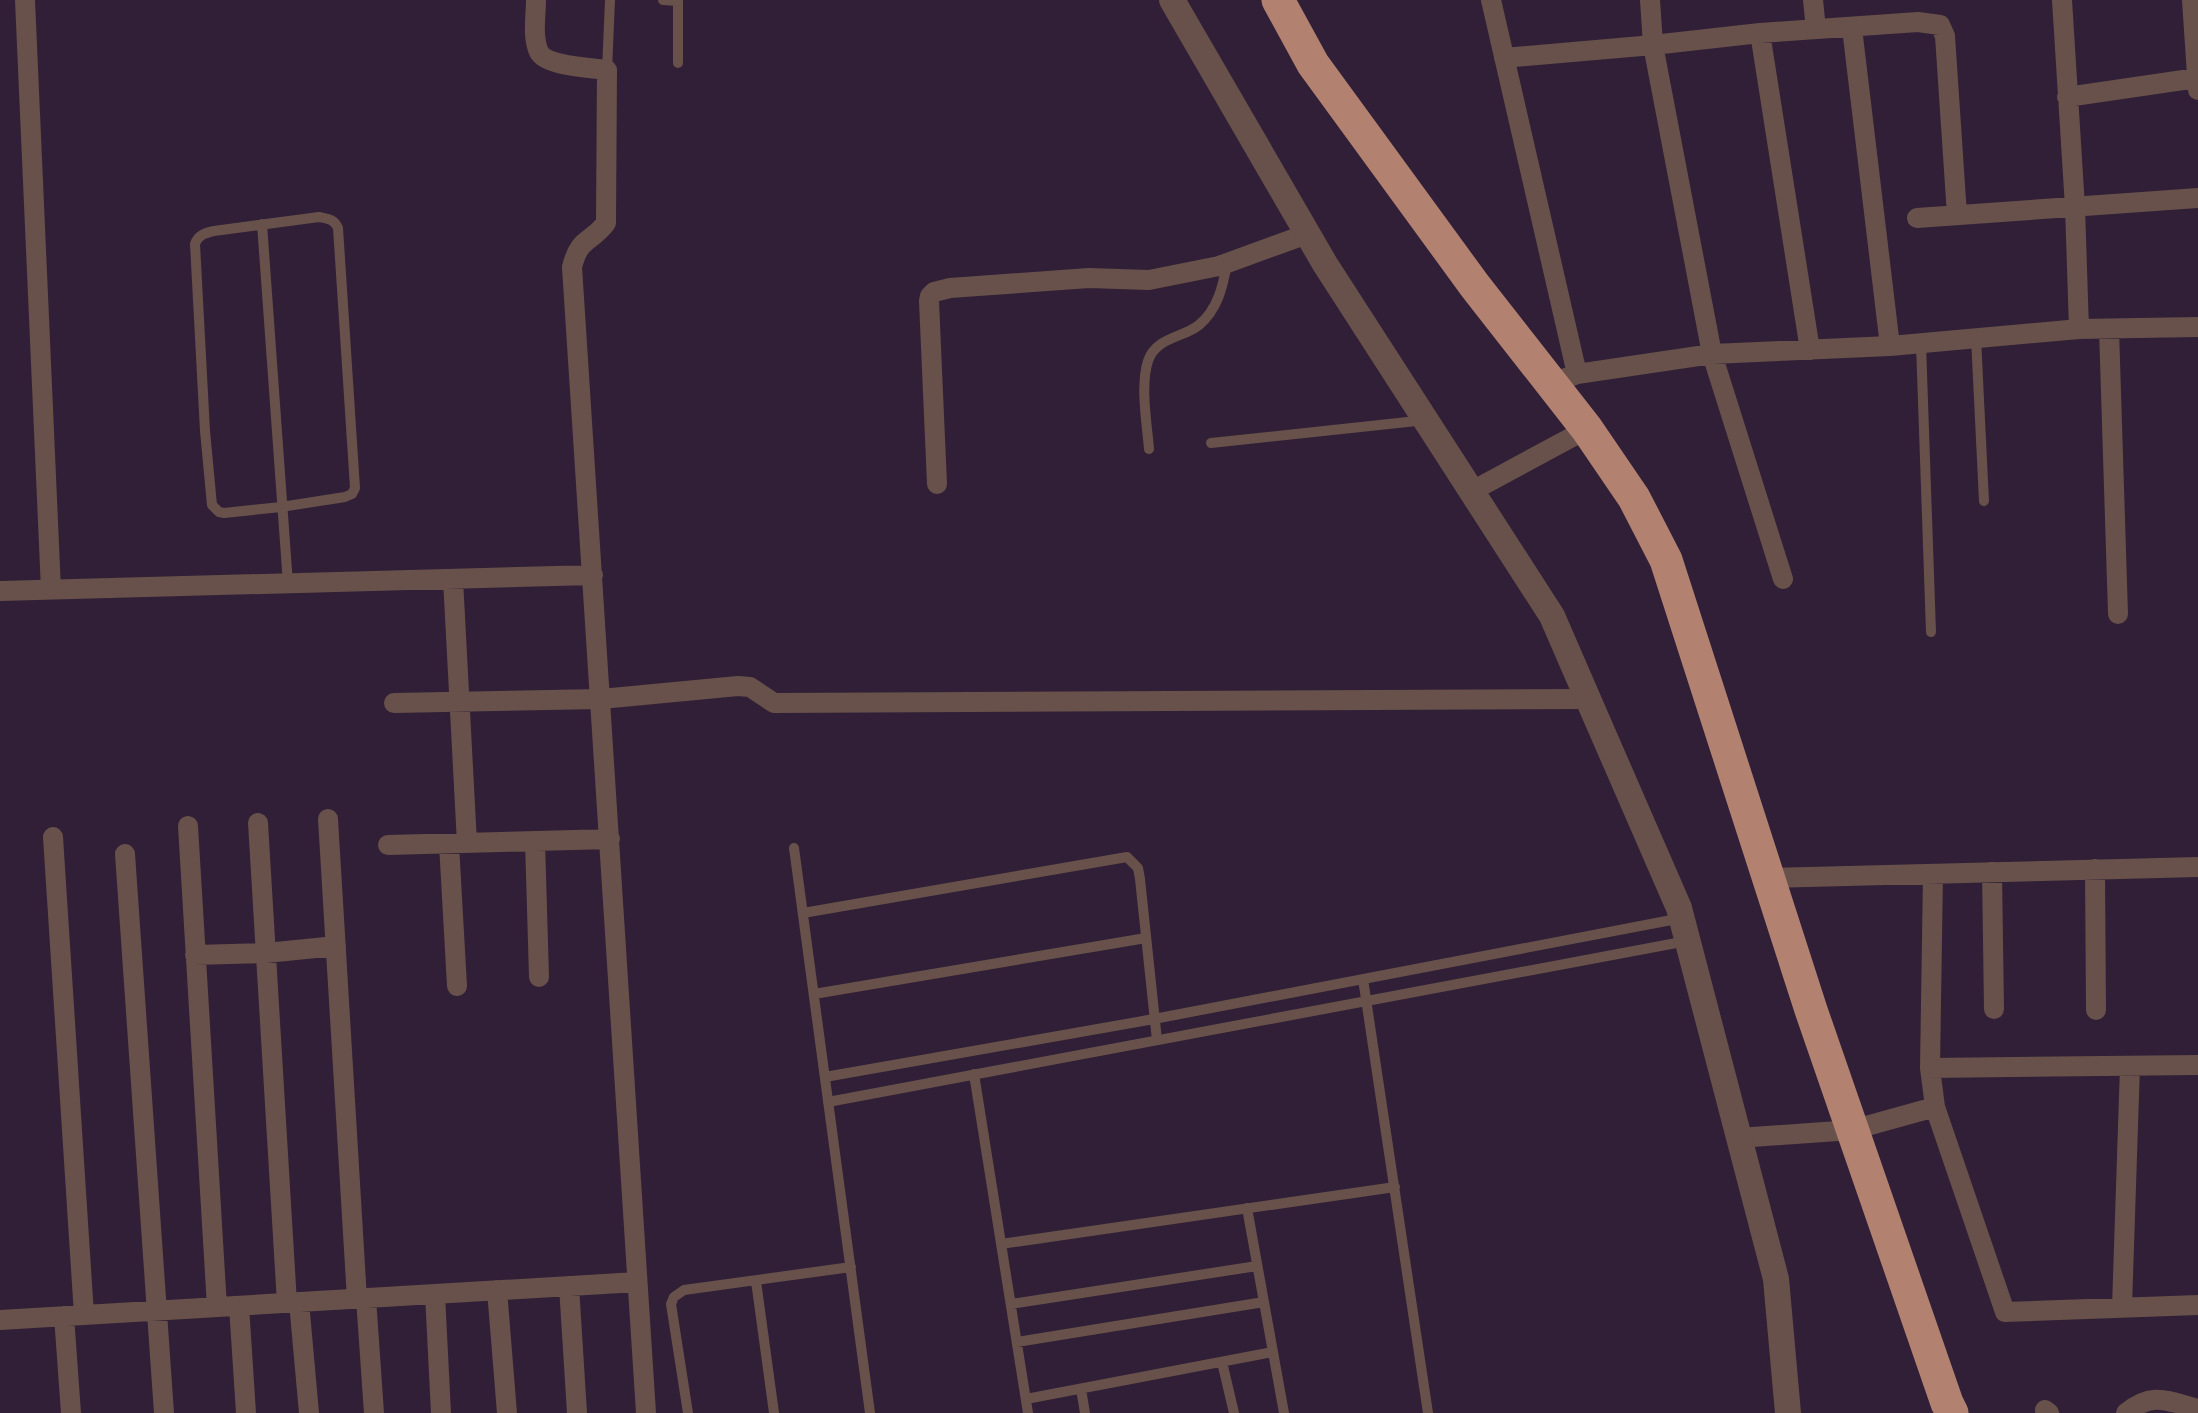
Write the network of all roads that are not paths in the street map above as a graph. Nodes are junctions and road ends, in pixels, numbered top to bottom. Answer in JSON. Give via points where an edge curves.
{"nodes":[{"id":1,"x":25,"y":0,"type":"edge"},
{"id":2,"x":536,"y":0,"type":"edge"},
{"id":3,"x":610,"y":0,"type":"edge"},
{"id":4,"x":663,"y":0,"type":"edge"},
{"id":5,"x":678,"y":0,"type":"edge"},
{"id":6,"x":1172,"y":0,"type":"edge"},
{"id":7,"x":1278,"y":0,"type":"edge"},
{"id":8,"x":1491,"y":0,"type":"edge"},
{"id":9,"x":1650,"y":0,"type":"edge"},
{"id":10,"x":1813,"y":0,"type":"edge"},
{"id":11,"x":2062,"y":0,"type":"edge"},
{"id":12,"x":2192,"y":0,"type":"edge"},
{"id":13,"x":1852,"y":28,"type":"junction"},
{"id":14,"x":1816,"y":29,"type":"junction"},
{"id":15,"x":1760,"y":33,"type":"junction"},
{"id":16,"x":1653,"y":45,"type":"junction"},
{"id":17,"x":1504,"y":58,"type":"junction"},
{"id":18,"x":678,"y":63,"type":"dead end"},
{"id":19,"x":607,"y":69,"type":"junction"},
{"id":20,"x":2198,"y":84,"type":"edge"},
{"id":21,"x":2067,"y":97,"type":"junction"},
{"id":22,"x":2198,"y":198,"type":"edge"},
{"id":23,"x":2075,"y":207,"type":"junction"},
{"id":24,"x":1957,"y":215,"type":"junction"},
{"id":25,"x":1917,"y":218,"type":"dead end"},
{"id":26,"x":262,"y":224,"type":"junction"},
{"id":27,"x":1308,"y":234,"type":"junction"},
{"id":28,"x":1227,"y":263,"type":"junction"},
{"id":29,"x":2198,"y":327,"type":"edge"},
{"id":30,"x":2079,"y":329,"type":"junction"},
{"id":31,"x":2109,"y":329,"type":"junction"},
{"id":32,"x":1976,"y":339,"type":"junction"},
{"id":33,"x":1921,"y":344,"type":"junction"},
{"id":34,"x":1890,"y":346,"type":"junction"},
{"id":35,"x":1810,"y":350,"type":"junction"},
{"id":36,"x":1712,"y":354,"type":"junction"},
{"id":37,"x":1564,"y":379,"type":"junction"},
{"id":38,"x":1426,"y":420,"type":"junction"},
{"id":39,"x":1587,"y":429,"type":"junction"},
{"id":40,"x":1211,"y":443,"type":"dead end"},
{"id":41,"x":1149,"y":449,"type":"dead end"},
{"id":42,"x":937,"y":484,"type":"dead end"},
{"id":43,"x":1472,"y":491,"type":"junction"},
{"id":44,"x":1984,"y":501,"type":"dead end"},
{"id":45,"x":281,"y":507,"type":"junction"},
{"id":46,"x":593,"y":575,"type":"junction"},
{"id":47,"x":453,"y":579,"type":"junction"},
{"id":48,"x":1783,"y":579,"type":"dead end"},
{"id":49,"x":288,"y":584,"type":"junction"},
{"id":50,"x":51,"y":590,"type":"junction"},
{"id":51,"x":0,"y":591,"type":"edge"},
{"id":52,"x":2118,"y":614,"type":"dead end"},
{"id":53,"x":1930,"y":632,"type":"dead end"},
{"id":54,"x":601,"y":699,"type":"junction"},
{"id":55,"x":1588,"y":699,"type":"junction"},
{"id":56,"x":458,"y":702,"type":"junction"},
{"id":57,"x":394,"y":703,"type":"dead end"},
{"id":58,"x":328,"y":819,"type":"dead end"},
{"id":59,"x":258,"y":823,"type":"dead end"},
{"id":60,"x":188,"y":826,"type":"dead end"},
{"id":61,"x":52,"y":837,"type":"dead end"},
{"id":62,"x":610,"y":839,"type":"junction"},
{"id":63,"x":535,"y":841,"type":"junction"},
{"id":64,"x":458,"y":843,"type":"junction"},
{"id":65,"x":388,"y":846,"type":"dead end"},
{"id":66,"x":794,"y":848,"type":"dead end"},
{"id":67,"x":125,"y":854,"type":"dead end"},
{"id":68,"x":2198,"y":867,"type":"edge"},
{"id":69,"x":2095,"y":870,"type":"junction"},
{"id":70,"x":1992,"y":872,"type":"junction"},
{"id":71,"x":1933,"y":874,"type":"junction"},
{"id":72,"x":1768,"y":878,"type":"junction"},
{"id":73,"x":803,"y":913,"type":"junction"},
{"id":74,"x":1685,"y":930,"type":"junction"},
{"id":75,"x":1146,"y":938,"type":"junction"},
{"id":76,"x":336,"y":946,"type":"junction"},
{"id":77,"x":266,"y":953,"type":"junction"},
{"id":78,"x":195,"y":955,"type":"junction"},
{"id":79,"x":538,"y":977,"type":"dead end"},
{"id":80,"x":1363,"y":979,"type":"junction"},
{"id":81,"x":457,"y":986,"type":"dead end"},
{"id":82,"x":814,"y":994,"type":"junction"},
{"id":83,"x":1368,"y":1001,"type":"junction"},
{"id":84,"x":1994,"y":1009,"type":"dead end"},
{"id":85,"x":2096,"y":1010,"type":"dead end"},
{"id":86,"x":1154,"y":1019,"type":"junction"},
{"id":87,"x":1156,"y":1040,"type":"junction"},
{"id":88,"x":2198,"y":1065,"type":"edge"},
{"id":89,"x":2130,"y":1066,"type":"junction"},
{"id":90,"x":1930,"y":1068,"type":"junction"},
{"id":91,"x":974,"y":1074,"type":"junction"},
{"id":92,"x":825,"y":1077,"type":"junction"},
{"id":93,"x":828,"y":1102,"type":"junction"},
{"id":94,"x":1935,"y":1107,"type":"junction"},
{"id":95,"x":1852,"y":1130,"type":"junction"},
{"id":96,"x":1739,"y":1138,"type":"junction"},
{"id":97,"x":1395,"y":1187,"type":"junction"},
{"id":98,"x":1247,"y":1208,"type":"junction"},
{"id":99,"x":1001,"y":1244,"type":"junction"},
{"id":100,"x":1257,"y":1266,"type":"junction"},
{"id":101,"x":851,"y":1267,"type":"junction"},
{"id":102,"x":756,"y":1281,"type":"junction"},
{"id":103,"x":637,"y":1282,"type":"junction"},
{"id":104,"x":569,"y":1286,"type":"junction"},
{"id":105,"x":497,"y":1290,"type":"junction"},
{"id":106,"x":435,"y":1294,"type":"junction"},
{"id":107,"x":361,"y":1298,"type":"junction"},
{"id":108,"x":1264,"y":1302,"type":"junction"},
{"id":109,"x":293,"y":1303,"type":"junction"},
{"id":110,"x":1011,"y":1304,"type":"junction"},
{"id":111,"x":2198,"y":1305,"type":"edge"},
{"id":112,"x":239,"y":1306,"type":"junction"},
{"id":113,"x":217,"y":1307,"type":"junction"},
{"id":114,"x":2122,"y":1307,"type":"junction"},
{"id":115,"x":156,"y":1311,"type":"junction"},
{"id":116,"x":84,"y":1315,"type":"junction"},
{"id":117,"x":63,"y":1316,"type":"junction"},
{"id":118,"x":0,"y":1320,"type":"edge"},
{"id":119,"x":1017,"y":1341,"type":"junction"},
{"id":120,"x":1273,"y":1352,"type":"junction"},
{"id":121,"x":1222,"y":1362,"type":"junction"},
{"id":122,"x":1081,"y":1389,"type":"junction"},
{"id":123,"x":1026,"y":1399,"type":"junction"},
{"id":124,"x":2198,"y":1409,"type":"edge"},
{"id":125,"x":71,"y":1413,"type":"edge"},
{"id":126,"x":164,"y":1413,"type":"edge"},
{"id":127,"x":246,"y":1413,"type":"edge"},
{"id":128,"x":309,"y":1413,"type":"edge"},
{"id":129,"x":374,"y":1413,"type":"edge"},
{"id":130,"x":441,"y":1413,"type":"edge"},
{"id":131,"x":507,"y":1413,"type":"edge"},
{"id":132,"x":578,"y":1413,"type":"edge"},
{"id":133,"x":646,"y":1413,"type":"edge"},
{"id":134,"x":687,"y":1413,"type":"edge"},
{"id":135,"x":774,"y":1413,"type":"edge"},
{"id":136,"x":870,"y":1413,"type":"edge"},
{"id":137,"x":1028,"y":1413,"type":"edge"},
{"id":138,"x":1085,"y":1413,"type":"edge"},
{"id":139,"x":1234,"y":1413,"type":"edge"},
{"id":140,"x":1284,"y":1413,"type":"edge"},
{"id":141,"x":1428,"y":1413,"type":"edge"},
{"id":142,"x":1788,"y":1413,"type":"edge"},
{"id":143,"x":1952,"y":1413,"type":"edge"},
{"id":144,"x":2126,"y":1413,"type":"edge"}],
"edges":[{"from":1,"to":50,"type":"street"},
{"from":2,"to":19,"type":"street","via":[[535,38],[539,54],[565,64]]},
{"from":3,"to":19,"type":"lane"},
{"from":4,"to":5,"type":"lane"},
{"from":5,"to":18,"type":"lane"},
{"from":6,"to":27,"type":"street"},
{"from":7,"to":37,"type":"highway","via":[[1313,64],[1468,277]]},
{"from":8,"to":17,"type":"street"},
{"from":9,"to":16,"type":"street"},
{"from":10,"to":14,"type":"street"},
{"from":11,"to":21,"type":"street"},
{"from":12,"to":20,"type":"street"},
{"from":13,"to":14,"type":"street"},
{"from":13,"to":24,"type":"street","via":[[1918,22],[1940,25],[1944,30]]},
{"from":13,"to":34,"type":"street"},
{"from":14,"to":15,"type":"street"},
{"from":15,"to":16,"type":"street"},
{"from":15,"to":35,"type":"street"},
{"from":16,"to":17,"type":"street"},
{"from":16,"to":36,"type":"street"},
{"from":17,"to":37,"type":"street"},
{"from":19,"to":46,"type":"street","via":[[606,223],[584,242],[572,267]]},
{"from":20,"to":21,"type":"street"},
{"from":21,"to":23,"type":"street"},
{"from":22,"to":23,"type":"street"},
{"from":23,"to":24,"type":"street"},
{"from":23,"to":30,"type":"street"},
{"from":24,"to":25,"type":"street"},
{"from":26,"to":45,"type":"lane"},
{"from":26,"to":45,"type":"lane","via":[[202,234],[195,244],[205,431],[212,505],[216,509],[224,513]]},
{"from":26,"to":45,"type":"lane","via":[[320,217],[335,222],[338,228],[355,488],[345,497]]},
{"from":27,"to":28,"type":"street"},
{"from":27,"to":38,"type":"street"},
{"from":28,"to":41,"type":"lane","via":[[1222,290],[1209,315],[1197,327],[1168,339],[1148,360],[1144,379]]},
{"from":28,"to":42,"type":"street","via":[[1149,280],[1089,278],[934,292],[930,296],[929,323]]},
{"from":29,"to":31,"type":"street"},
{"from":30,"to":31,"type":"street"},
{"from":30,"to":32,"type":"street"},
{"from":31,"to":52,"type":"street"},
{"from":32,"to":33,"type":"street"},
{"from":32,"to":44,"type":"lane"},
{"from":33,"to":34,"type":"street"},
{"from":33,"to":53,"type":"lane"},
{"from":34,"to":35,"type":"street"},
{"from":35,"to":36,"type":"street"},
{"from":36,"to":37,"type":"street"},
{"from":36,"to":48,"type":"street"},
{"from":37,"to":39,"type":"highway"},
{"from":38,"to":40,"type":"lane"},
{"from":38,"to":43,"type":"street"},
{"from":39,"to":43,"type":"street"},
{"from":39,"to":72,"type":"highway","via":[[1634,498],[1666,560]]},
{"from":43,"to":55,"type":"street","via":[[1552,615]]},
{"from":45,"to":49,"type":"lane"},
{"from":46,"to":47,"type":"street"},
{"from":46,"to":54,"type":"street"},
{"from":47,"to":49,"type":"street"},
{"from":47,"to":56,"type":"street"},
{"from":49,"to":50,"type":"street"},
{"from":50,"to":51,"type":"street"},
{"from":54,"to":55,"type":"street","via":[[738,686],[750,687],[774,703]]},
{"from":54,"to":56,"type":"street"},
{"from":54,"to":62,"type":"street"},
{"from":55,"to":74,"type":"street"},
{"from":56,"to":57,"type":"street"},
{"from":56,"to":64,"type":"street"},
{"from":58,"to":76,"type":"street"},
{"from":59,"to":77,"type":"street"},
{"from":60,"to":78,"type":"street"},
{"from":61,"to":116,"type":"street"},
{"from":62,"to":63,"type":"street"},
{"from":62,"to":103,"type":"street"},
{"from":63,"to":64,"type":"street"},
{"from":63,"to":79,"type":"street"},
{"from":64,"to":65,"type":"street"},
{"from":64,"to":81,"type":"street"},
{"from":66,"to":73,"type":"lane"},
{"from":67,"to":115,"type":"street"},
{"from":68,"to":69,"type":"street"},
{"from":69,"to":70,"type":"street"},
{"from":69,"to":85,"type":"street"},
{"from":70,"to":71,"type":"street"},
{"from":70,"to":84,"type":"street"},
{"from":71,"to":72,"type":"street"},
{"from":71,"to":90,"type":"street"},
{"from":72,"to":95,"type":"highway"},
{"from":73,"to":75,"type":"lane","via":[[1127,857],[1138,868]]},
{"from":73,"to":82,"type":"lane"},
{"from":74,"to":80,"type":"lane"},
{"from":74,"to":83,"type":"lane"},
{"from":74,"to":96,"type":"street"},
{"from":75,"to":82,"type":"lane"},
{"from":75,"to":86,"type":"lane"},
{"from":76,"to":77,"type":"street"},
{"from":76,"to":107,"type":"street"},
{"from":77,"to":78,"type":"street"},
{"from":77,"to":109,"type":"street"},
{"from":78,"to":113,"type":"street"},
{"from":80,"to":83,"type":"lane"},
{"from":80,"to":86,"type":"lane"},
{"from":82,"to":92,"type":"lane"},
{"from":83,"to":87,"type":"lane"},
{"from":83,"to":97,"type":"lane"},
{"from":86,"to":87,"type":"lane"},
{"from":86,"to":92,"type":"lane"},
{"from":87,"to":91,"type":"lane"},
{"from":88,"to":89,"type":"street"},
{"from":89,"to":90,"type":"street"},
{"from":89,"to":114,"type":"street"},
{"from":90,"to":94,"type":"street"},
{"from":91,"to":93,"type":"lane"},
{"from":91,"to":99,"type":"lane"},
{"from":92,"to":93,"type":"lane"},
{"from":93,"to":101,"type":"lane"},
{"from":94,"to":95,"type":"street"},
{"from":94,"to":114,"type":"street","via":[[2005,1311]]},
{"from":95,"to":96,"type":"street"},
{"from":95,"to":143,"type":"highway"},
{"from":96,"to":142,"type":"street","via":[[1776,1279]]},
{"from":97,"to":98,"type":"lane"},
{"from":97,"to":141,"type":"lane"},
{"from":98,"to":99,"type":"lane"},
{"from":98,"to":100,"type":"lane"},
{"from":99,"to":110,"type":"lane"},
{"from":100,"to":108,"type":"lane"},
{"from":100,"to":110,"type":"lane"},
{"from":101,"to":102,"type":"lane"},
{"from":101,"to":136,"type":"lane"},
{"from":102,"to":134,"type":"lane","via":[[691,1288],[674,1297],[671,1304]]},
{"from":102,"to":135,"type":"lane"},
{"from":103,"to":104,"type":"street"},
{"from":103,"to":133,"type":"street"},
{"from":104,"to":105,"type":"street"},
{"from":104,"to":132,"type":"street"},
{"from":105,"to":106,"type":"street"},
{"from":105,"to":131,"type":"street"},
{"from":106,"to":107,"type":"street"},
{"from":106,"to":130,"type":"street"},
{"from":107,"to":109,"type":"street"},
{"from":107,"to":129,"type":"street"},
{"from":108,"to":119,"type":"lane"},
{"from":108,"to":120,"type":"lane"},
{"from":109,"to":112,"type":"street"},
{"from":109,"to":128,"type":"street"},
{"from":110,"to":119,"type":"lane"},
{"from":111,"to":114,"type":"street"},
{"from":112,"to":113,"type":"street"},
{"from":112,"to":127,"type":"street"},
{"from":113,"to":115,"type":"street"},
{"from":115,"to":116,"type":"street"},
{"from":115,"to":126,"type":"street"},
{"from":116,"to":117,"type":"street"},
{"from":117,"to":118,"type":"street"},
{"from":117,"to":125,"type":"street"},
{"from":119,"to":123,"type":"lane"},
{"from":120,"to":121,"type":"lane"},
{"from":120,"to":140,"type":"lane"},
{"from":121,"to":122,"type":"lane"},
{"from":121,"to":139,"type":"lane"},
{"from":122,"to":123,"type":"lane"},
{"from":122,"to":138,"type":"lane"},
{"from":123,"to":137,"type":"lane"},
{"from":124,"to":144,"type":"street","via":[[2150,1399]]}]}
